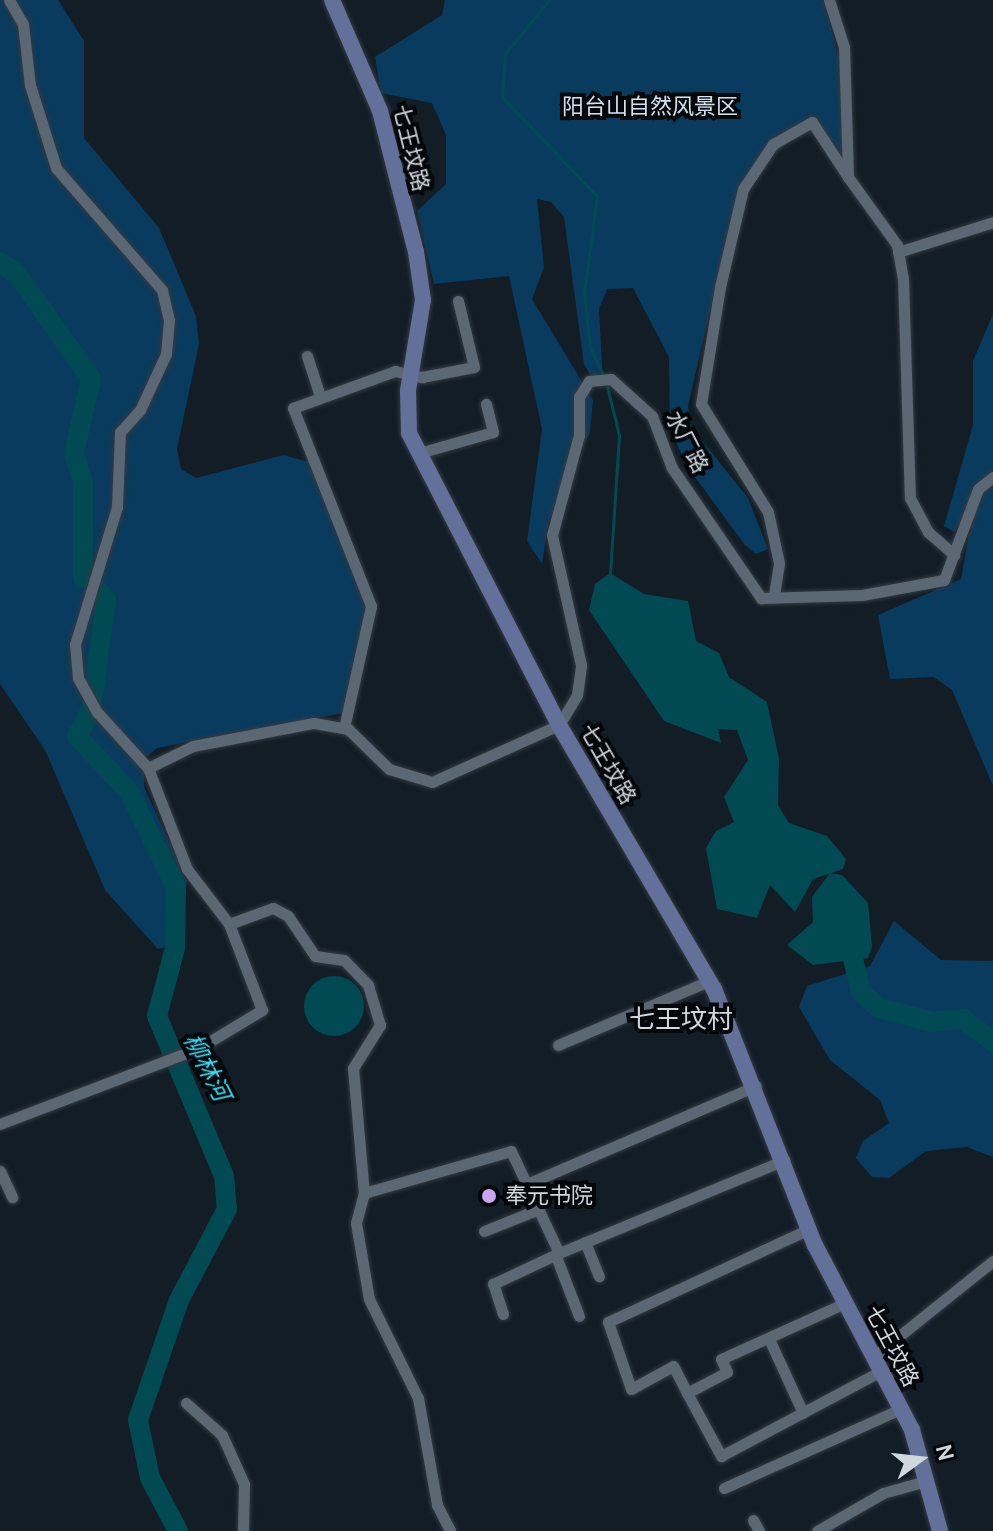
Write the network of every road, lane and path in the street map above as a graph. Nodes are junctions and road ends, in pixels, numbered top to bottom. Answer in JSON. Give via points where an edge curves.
{"nodes":[{"id":1,"x":9,"y":0,"type":"edge"},
{"id":2,"x":332,"y":0,"type":"edge"},
{"id":3,"x":829,"y":0,"type":"edge"},
{"id":4,"x":848,"y":177,"type":"junction"},
{"id":5,"x":993,"y":222,"type":"edge"},
{"id":6,"x":898,"y":252,"type":"junction"},
{"id":7,"x":458,"y":301,"type":"dead end"},
{"id":8,"x":307,"y":356,"type":"dead end"},
{"id":9,"x":411,"y":370,"type":"junction"},
{"id":10,"x":319,"y":394,"type":"junction"},
{"id":11,"x":486,"y":404,"type":"dead end"},
{"id":12,"x":419,"y":453,"type":"junction"},
{"id":13,"x":993,"y":477,"type":"edge"},
{"id":14,"x":954,"y":555,"type":"junction"},
{"id":15,"x":774,"y":595,"type":"junction"},
{"id":16,"x":559,"y":725,"type":"junction"},
{"id":17,"x":344,"y":728,"type":"junction"},
{"id":18,"x":148,"y":768,"type":"junction"},
{"id":19,"x":229,"y":924,"type":"junction"},
{"id":20,"x":709,"y":981,"type":"junction"},
{"id":21,"x":558,"y":1045,"type":"dead end"},
{"id":22,"x":756,"y":1086,"type":"junction"},
{"id":23,"x":0,"y":1124,"type":"edge"},
{"id":24,"x":785,"y":1160,"type":"junction"},
{"id":25,"x":0,"y":1171,"type":"edge"},
{"id":26,"x":527,"y":1184,"type":"junction"},
{"id":27,"x":364,"y":1193,"type":"junction"},
{"id":28,"x":12,"y":1197,"type":"dead end"},
{"id":29,"x":539,"y":1209,"type":"junction"},
{"id":30,"x":809,"y":1229,"type":"junction"},
{"id":31,"x":484,"y":1231,"type":"dead end"},
{"id":32,"x":585,"y":1242,"type":"junction"},
{"id":33,"x":558,"y":1256,"type":"junction"},
{"id":34,"x":993,"y":1261,"type":"edge"},
{"id":35,"x":599,"y":1276,"type":"dead end"},
{"id":36,"x":845,"y":1303,"type":"junction"},
{"id":37,"x":503,"y":1314,"type":"dead end"},
{"id":38,"x":579,"y":1316,"type":"dead end"},
{"id":39,"x":770,"y":1341,"type":"junction"},
{"id":40,"x":877,"y":1364,"type":"junction"},
{"id":41,"x":687,"y":1393,"type":"junction"},
{"id":42,"x":186,"y":1403,"type":"dead end"},
{"id":43,"x":901,"y":1409,"type":"junction"},
{"id":44,"x":803,"y":1413,"type":"junction"},
{"id":45,"x":926,"y":1481,"type":"junction"},
{"id":46,"x":724,"y":1488,"type":"dead end"},
{"id":47,"x":243,"y":1531,"type":"edge"},
{"id":48,"x":450,"y":1531,"type":"edge"},
{"id":49,"x":817,"y":1531,"type":"edge"},
{"id":50,"x":940,"y":1531,"type":"edge"}],
"edges":[{"from":1,"to":18,"type":"street","via":[[23,24],[30,85],[56,168],[162,290],[169,320],[166,354],[140,410],[120,432],[117,507],[78,625],[75,663],[97,712]]},
{"from":2,"to":9,"type":"street","name":"七王坟路","via":[[380,111],[416,252],[423,300]]},
{"from":3,"to":4,"type":"street","via":[[844,47]]},
{"from":4,"to":6,"type":"street"},
{"from":4,"to":15,"type":"street","via":[[812,122],[773,144],[743,189],[720,287],[701,404],[768,512],[779,563]]},
{"from":5,"to":6,"type":"street"},
{"from":6,"to":14,"type":"street","via":[[910,498],[928,532]]},
{"from":7,"to":9,"type":"street","via":[[474,367],[422,377]]},
{"from":8,"to":10,"type":"street"},
{"from":9,"to":10,"type":"street"},
{"from":9,"to":12,"type":"street","name":"七王坟路","via":[[409,433]]},
{"from":10,"to":17,"type":"street","via":[[297,403],[292,417],[371,606]]},
{"from":11,"to":12,"type":"street","via":[[493,432]]},
{"from":12,"to":16,"type":"street","name":"七王坟路"},
{"from":13,"to":14,"type":"street","via":[[978,489]]},
{"from":14,"to":15,"type":"street","via":[[944,580],[919,587]]},
{"from":15,"to":16,"type":"street","name":"水厂路","via":[[761,598],[672,468],[638,400],[611,379],[589,381],[579,397],[579,435],[552,535],[581,665],[577,695]]},
{"from":16,"to":17,"type":"street","via":[[432,782],[389,769]]},
{"from":16,"to":20,"type":"street","name":"七王坟路"},
{"from":17,"to":18,"type":"street","via":[[314,723],[232,737],[163,755]]},
{"from":18,"to":19,"type":"street","via":[[187,869]]},
{"from":19,"to":23,"type":"street","via":[[262,1010],[199,1048]]},
{"from":19,"to":27,"type":"street","via":[[273,908],[288,916],[315,956],[344,960],[368,985],[380,1025],[353,1068]]},
{"from":20,"to":21,"type":"street"},
{"from":20,"to":22,"type":"street","name":"七王坟路"},
{"from":22,"to":24,"type":"street","name":"七王坟路"},
{"from":22,"to":26,"type":"street"},
{"from":24,"to":30,"type":"street","name":"七王坟路"},
{"from":24,"to":32,"type":"street"},
{"from":25,"to":28,"type":"street"},
{"from":26,"to":27,"type":"street","via":[[511,1151]]},
{"from":26,"to":29,"type":"street"},
{"from":27,"to":48,"type":"street","via":[[356,1223],[369,1299],[418,1398],[437,1505]]},
{"from":29,"to":31,"type":"street"},
{"from":29,"to":33,"type":"street"},
{"from":30,"to":36,"type":"street","name":"七王坟路"},
{"from":30,"to":41,"type":"street","via":[[608,1322],[631,1389],[673,1366]]},
{"from":32,"to":33,"type":"street"},
{"from":32,"to":35,"type":"street"},
{"from":33,"to":37,"type":"street","via":[[493,1284]]},
{"from":33,"to":38,"type":"street"},
{"from":34,"to":40,"type":"street"},
{"from":36,"to":39,"type":"street"},
{"from":36,"to":40,"type":"street","name":"七王坟路"},
{"from":39,"to":41,"type":"street","via":[[761,1337],[721,1359],[727,1372]]},
{"from":39,"to":44,"type":"street"},
{"from":40,"to":43,"type":"street","name":"七王坟路"},
{"from":40,"to":44,"type":"street"},
{"from":41,"to":44,"type":"street","via":[[721,1456]]},
{"from":42,"to":47,"type":"street","via":[[222,1435],[244,1484]]},
{"from":43,"to":45,"type":"street","name":"七王坟路"},
{"from":43,"to":46,"type":"street"},
{"from":45,"to":49,"type":"street","via":[[883,1493]]},
{"from":45,"to":50,"type":"street","name":"七王坟路"}]}
